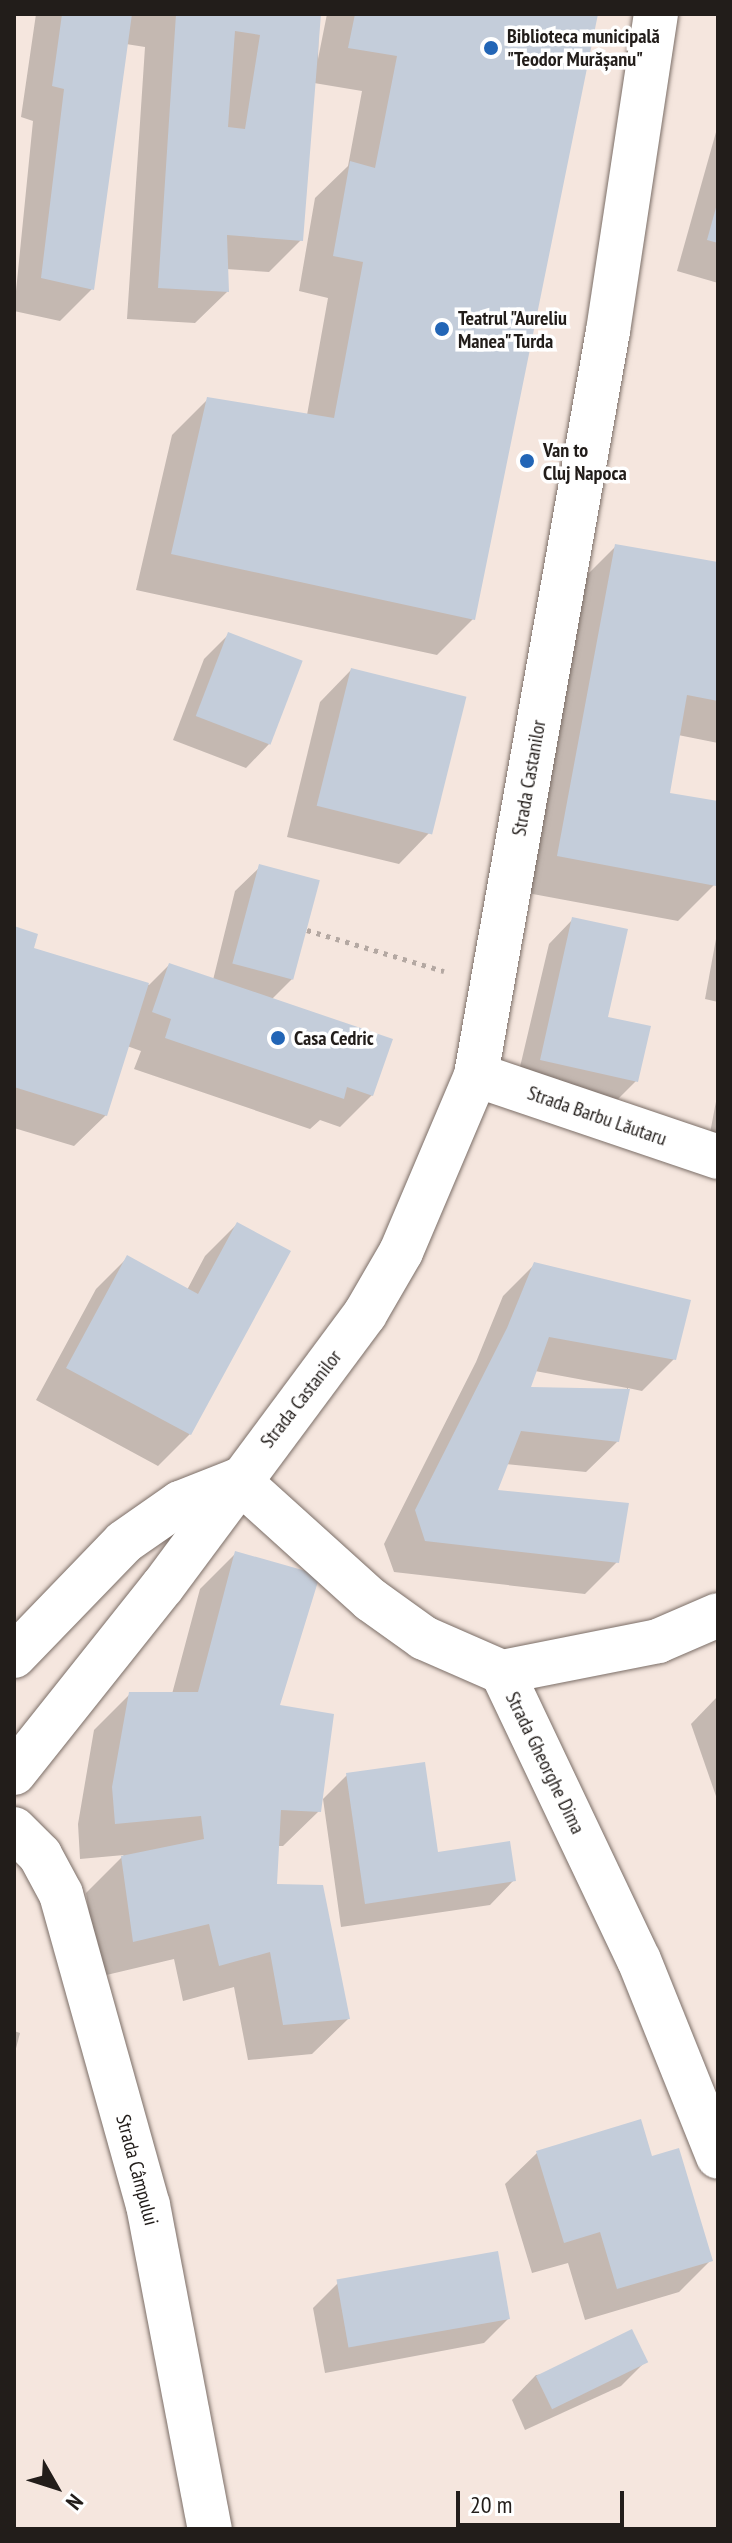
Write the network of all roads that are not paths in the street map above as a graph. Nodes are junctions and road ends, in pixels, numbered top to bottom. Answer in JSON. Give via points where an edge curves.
{"nodes":[{"id":1,"x":656,"y":14,"type":"edge"},
{"id":2,"x":476,"y":1075,"type":"junction"},
{"id":3,"x":718,"y":1157,"type":"edge"},
{"id":4,"x":238,"y":1480,"type":"junction"},
{"id":5,"x":718,"y":1615,"type":"edge"},
{"id":6,"x":14,"y":1656,"type":"edge"},
{"id":7,"x":502,"y":1672,"type":"junction"},
{"id":8,"x":14,"y":1773,"type":"edge"},
{"id":9,"x":14,"y":1829,"type":"edge"},
{"id":10,"x":718,"y":2157,"type":"edge"},
{"id":11,"x":210,"y":2529,"type":"edge"}],
"edges":[{"from":1,"to":2,"type":"main road","name":"Strada Castanilor","via":[[608,331]]},
{"from":2,"to":3,"type":"main road","name":"Strada Barbu Lăutaru"},
{"from":2,"to":4,"type":"main road","name":"Strada Castanilor","via":[[401,1252],[365,1314]]},
{"from":4,"to":6,"type":"main road","via":[[180,1503],[124,1542]]},
{"from":4,"to":7,"type":"main road","name":"Strada Gheorghe Dima","via":[[413,1631]]},
{"from":4,"to":8,"type":"main road","name":"Strada Castanilor","via":[[163,1586]]},
{"from":5,"to":7,"type":"main road","via":[[658,1641]]},
{"from":7,"to":10,"type":"main road","name":"Strada Gheorghe Dima","via":[[639,1960]]},
{"from":9,"to":11,"type":"main road","name":"Strada Câmpului","via":[[40,1855],[61,1894],[148,2205]]}]}
